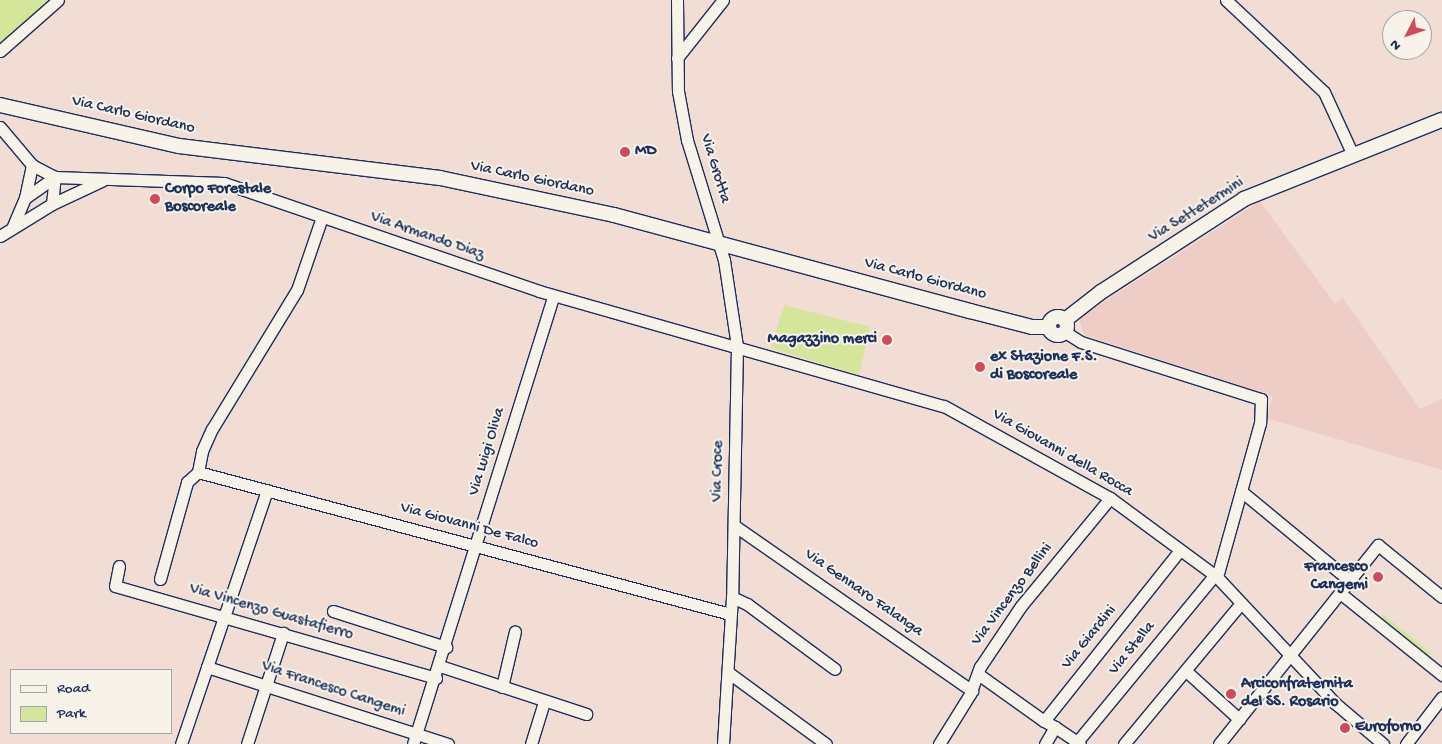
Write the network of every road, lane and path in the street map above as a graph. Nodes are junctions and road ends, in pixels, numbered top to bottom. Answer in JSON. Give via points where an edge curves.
{"nodes":[{"id":1,"x":58,"y":0,"type":"edge"},
{"id":2,"x":677,"y":0,"type":"edge"},
{"id":3,"x":723,"y":0,"type":"edge"},
{"id":4,"x":1226,"y":0,"type":"edge"},
{"id":5,"x":0,"y":51,"type":"edge"},
{"id":6,"x":678,"y":58,"type":"junction"},
{"id":7,"x":0,"y":105,"type":"edge"},
{"id":8,"x":1442,"y":120,"type":"edge"},
{"id":9,"x":0,"y":127,"type":"edge"},
{"id":10,"x":1353,"y":155,"type":"junction"},
{"id":11,"x":32,"y":165,"type":"junction"},
{"id":12,"x":55,"y":177,"type":"junction"},
{"id":13,"x":105,"y":180,"type":"junction"},
{"id":14,"x":25,"y":198,"type":"junction"},
{"id":15,"x":52,"y":204,"type":"junction"},
{"id":16,"x":322,"y":217,"type":"junction"},
{"id":17,"x":13,"y":226,"type":"junction"},
{"id":18,"x":0,"y":236,"type":"edge"},
{"id":19,"x":718,"y":241,"type":"junction"},
{"id":20,"x":553,"y":296,"type":"junction"},
{"id":21,"x":1065,"y":326,"type":"junction"},
{"id":22,"x":1049,"y":327,"type":"joint"},
{"id":23,"x":737,"y":346,"type":"junction"},
{"id":24,"x":198,"y":472,"type":"junction"},
{"id":25,"x":267,"y":490,"type":"junction"},
{"id":26,"x":1241,"y":491,"type":"junction"},
{"id":27,"x":1110,"y":498,"type":"junction"},
{"id":28,"x":735,"y":526,"type":"junction"},
{"id":29,"x":477,"y":546,"type":"junction"},
{"id":30,"x":1180,"y":550,"type":"junction"},
{"id":31,"x":119,"y":566,"type":"dead end"},
{"id":32,"x":1216,"y":577,"type":"junction"},
{"id":33,"x":160,"y":579,"type":"dead end"},
{"id":34,"x":1350,"y":581,"type":"junction"},
{"id":35,"x":1340,"y":593,"type":"junction"},
{"id":36,"x":732,"y":597,"type":"junction"},
{"id":37,"x":1442,"y":597,"type":"edge"},
{"id":38,"x":1241,"y":603,"type":"junction"},
{"id":39,"x":333,"y":611,"type":"dead end"},
{"id":40,"x":730,"y":614,"type":"junction"},
{"id":41,"x":225,"y":616,"type":"junction"},
{"id":42,"x":515,"y":631,"type":"dead end"},
{"id":43,"x":283,"y":633,"type":"junction"},
{"id":44,"x":446,"y":646,"type":"junction"},
{"id":45,"x":1290,"y":655,"type":"junction"},
{"id":46,"x":440,"y":666,"type":"junction"},
{"id":47,"x":207,"y":667,"type":"junction"},
{"id":48,"x":835,"y":669,"type":"dead end"},
{"id":49,"x":1186,"y":671,"type":"junction"},
{"id":50,"x":729,"y":673,"type":"junction"},
{"id":51,"x":978,"y":674,"type":"junction"},
{"id":52,"x":1442,"y":675,"type":"edge"},
{"id":53,"x":436,"y":678,"type":"junction"},
{"id":54,"x":265,"y":686,"type":"junction"},
{"id":55,"x":502,"y":687,"type":"junction"},
{"id":56,"x":972,"y":690,"type":"junction"},
{"id":57,"x":1442,"y":697,"type":"edge"},
{"id":58,"x":544,"y":702,"type":"junction"},
{"id":59,"x":586,"y":714,"type":"dead end"},
{"id":60,"x":1239,"y":720,"type":"junction"},
{"id":61,"x":1044,"y":721,"type":"junction"},
{"id":62,"x":1055,"y":727,"type":"junction"},
{"id":63,"x":415,"y":739,"type":"edge"},
{"id":64,"x":1079,"y":743,"type":"edge"},
{"id":65,"x":182,"y":744,"type":"edge"},
{"id":66,"x":247,"y":744,"type":"edge"},
{"id":67,"x":448,"y":744,"type":"edge"},
{"id":68,"x":531,"y":744,"type":"edge"},
{"id":69,"x":723,"y":744,"type":"edge"},
{"id":70,"x":826,"y":744,"type":"edge"},
{"id":71,"x":939,"y":744,"type":"edge"},
{"id":72,"x":1045,"y":744,"type":"edge"},
{"id":73,"x":1124,"y":744,"type":"edge"},
{"id":74,"x":1219,"y":744,"type":"edge"},
{"id":75,"x":1383,"y":744,"type":"edge"},
{"id":76,"x":1406,"y":744,"type":"edge"}],
"edges":[{"from":1,"to":5,"type":"street"},
{"from":2,"to":6,"type":"street","name":"Via Grotta"},
{"from":3,"to":6,"type":"street"},
{"from":4,"to":10,"type":"street","via":[[1324,92]]},
{"from":6,"to":19,"type":"street","name":"Via Grotta","via":[[678,91],[687,140]]},
{"from":7,"to":19,"type":"main road","name":"Via Carlo Giordano","via":[[179,146],[440,178]]},
{"from":8,"to":10,"type":"main road","name":"Via Settetermini"},
{"from":9,"to":11,"type":"street"},
{"from":10,"to":21,"type":"main road","name":"Via Settetermini","via":[[1244,198],[1101,292]]},
{"from":11,"to":12,"type":"street"},
{"from":11,"to":14,"type":"street","name":"Via Armando Diaz"},
{"from":12,"to":13,"type":"street","name":"Via Armando Diaz"},
{"from":12,"to":14,"type":"street"},
{"from":12,"to":15,"type":"street"},
{"from":13,"to":15,"type":"street","name":"Via Armando Diaz"},
{"from":13,"to":16,"type":"street","name":"Via Armando Diaz","via":[[224,183]]},
{"from":14,"to":17,"type":"street","name":"Via Armando Diaz"},
{"from":15,"to":17,"type":"street","name":"Via Armando Diaz"},
{"from":16,"to":20,"type":"street","name":"Via Armando Diaz"},
{"from":16,"to":24,"type":"street","via":[[298,290],[212,429],[202,451]]},
{"from":17,"to":18,"type":"street","name":"Via Armando Diaz"},
{"from":19,"to":22,"type":"main road","name":"Via Carlo Giordano","via":[[970,311],[1032,327]]},
{"from":19,"to":23,"type":"street","name":"Via Grotta","via":[[724,260]]},
{"from":20,"to":23,"type":"street","name":"Via Armando Diaz"},
{"from":20,"to":29,"type":"street","name":"Via Luigi Oliva"},
{"from":21,"to":22,"type":"main road","name":"Via Settetermini","via":[[1054,317]]},
{"from":21,"to":26,"type":"street","via":[[1080,342],[1261,399],[1260,423]]},
{"from":23,"to":27,"type":"street","name":"Via Giovanni della Rocca","via":[[944,406]]},
{"from":23,"to":28,"type":"street","name":"Via Croce"},
{"from":24,"to":25,"type":"street","name":"Via Giovanni De Falco"},
{"from":24,"to":33,"type":"street","via":[[187,482]]},
{"from":25,"to":29,"type":"street","name":"Via Giovanni De Falco"},
{"from":25,"to":41,"type":"street"},
{"from":26,"to":32,"type":"street"},
{"from":26,"to":34,"type":"street"},
{"from":27,"to":30,"type":"street","name":"Via Giovanni della Rocca"},
{"from":27,"to":51,"type":"street","name":"Via Vincenzo Bellini","via":[[1021,606]]},
{"from":28,"to":36,"type":"street","name":"Via Croce"},
{"from":28,"to":56,"type":"street","name":"Via Gennaro Falanga"},
{"from":29,"to":40,"type":"street","name":"Via Giovanni De Falco"},
{"from":29,"to":44,"type":"street","name":"Via Luigi Oliva"},
{"from":30,"to":32,"type":"street","name":"Via Giovanni della Rocca"},
{"from":30,"to":61,"type":"street","name":"Via Giardini"},
{"from":31,"to":41,"type":"street","name":"Via Vincenzo Guastafierro","via":[[115,586]]},
{"from":32,"to":38,"type":"street","name":"Via Giovanni della Rocca"},
{"from":32,"to":64,"type":"street","name":"Via Stella"},
{"from":34,"to":35,"type":"street"},
{"from":34,"to":37,"type":"street","via":[[1378,546]]},
{"from":35,"to":45,"type":"street"},
{"from":35,"to":52,"type":"street"},
{"from":36,"to":40,"type":"street","name":"Via Croce"},
{"from":36,"to":48,"type":"street","via":[[747,604]]},
{"from":38,"to":45,"type":"street","name":"Via Giovanni della Rocca"},
{"from":38,"to":49,"type":"street"},
{"from":39,"to":44,"type":"street"},
{"from":40,"to":50,"type":"street","name":"Via Croce"},
{"from":41,"to":43,"type":"street","name":"Via Vincenzo Guastafierro"},
{"from":41,"to":47,"type":"street"},
{"from":42,"to":55,"type":"street"},
{"from":43,"to":53,"type":"street","name":"Via Vincenzo Guastafierro"},
{"from":43,"to":54,"type":"street"},
{"from":44,"to":46,"type":"street","name":"Via Luigi Oliva"},
{"from":45,"to":60,"type":"street"},
{"from":45,"to":75,"type":"street","name":"Via Giovanni della Rocca","via":[[1336,704]]},
{"from":46,"to":53,"type":"street","name":"Via Luigi Oliva"},
{"from":46,"to":55,"type":"street"},
{"from":47,"to":54,"type":"street","name":"Via Francesco Cangemi"},
{"from":47,"to":65,"type":"street"},
{"from":49,"to":60,"type":"street"},
{"from":49,"to":73,"type":"street"},
{"from":50,"to":69,"type":"street","name":"Via Croce"},
{"from":50,"to":70,"type":"street"},
{"from":51,"to":56,"type":"street","name":"Via Vincenzo Bellini"},
{"from":51,"to":61,"type":"street"},
{"from":53,"to":63,"type":"street","name":"Via Luigi Oliva"},
{"from":54,"to":63,"type":"street","name":"Via Francesco Cangemi"},
{"from":54,"to":66,"type":"street"},
{"from":55,"to":58,"type":"street"},
{"from":56,"to":71,"type":"street","name":"Via Vincenzo Bellini"},
{"from":57,"to":76,"type":"street"},
{"from":58,"to":59,"type":"street"},
{"from":58,"to":68,"type":"street"},
{"from":60,"to":74,"type":"street"},
{"from":61,"to":62,"type":"street"},
{"from":62,"to":64,"type":"street"},
{"from":62,"to":72,"type":"street"},
{"from":63,"to":67,"type":"street","name":"Via Francesco Cangemi"}]}
